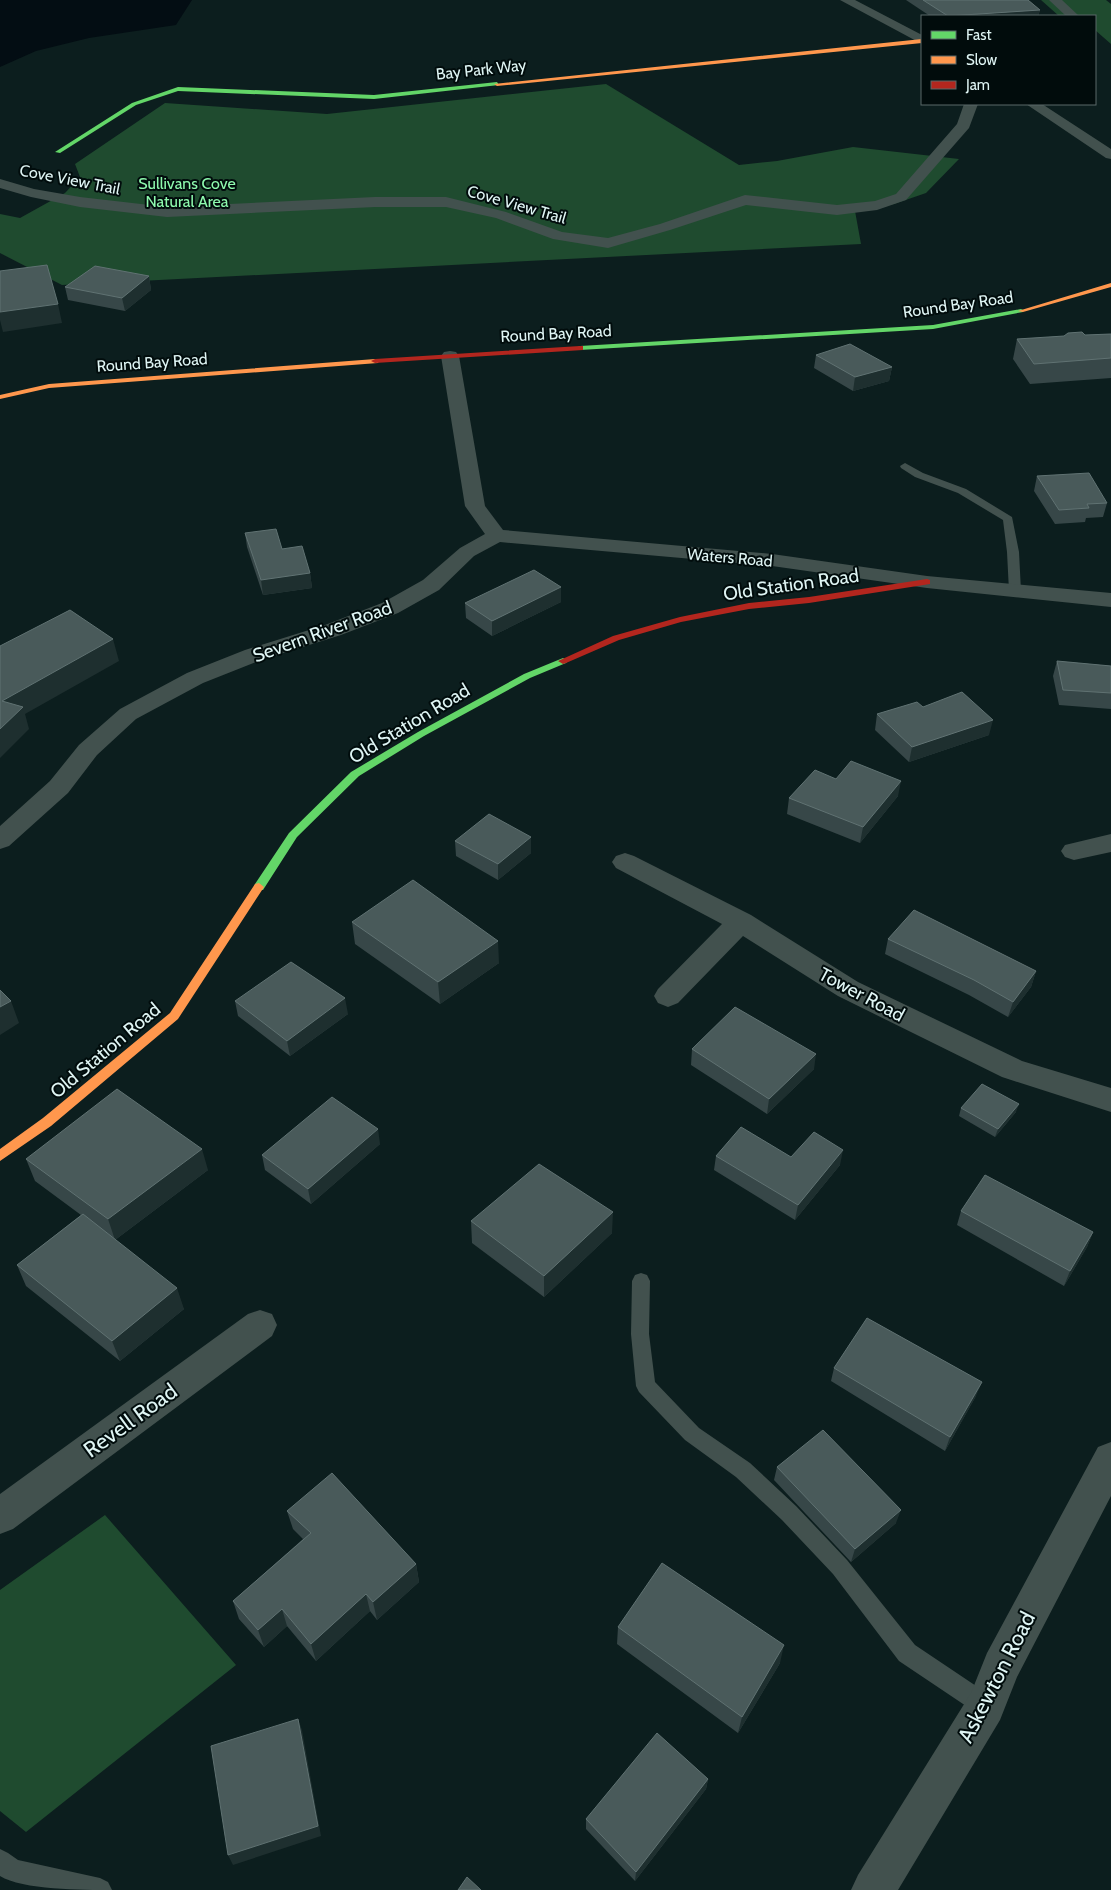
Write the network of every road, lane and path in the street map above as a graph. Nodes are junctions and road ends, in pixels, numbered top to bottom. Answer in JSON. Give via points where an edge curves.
{"nodes":[{"id":1,"x":846,"y":0,"type":"edge"},
{"id":2,"x":1055,"y":0,"type":"edge"},
{"id":3,"x":1073,"y":15,"type":"edge"},
{"id":4,"x":921,"y":40,"type":"edge"},
{"id":5,"x":921,"y":41,"type":"edge"},
{"id":6,"x":972,"y":105,"type":"edge"},
{"id":7,"x":1035,"y":105,"type":"edge"},
{"id":8,"x":58,"y":152,"type":"dead end"},
{"id":9,"x":1111,"y":155,"type":"edge"},
{"id":10,"x":0,"y":183,"type":"edge"},
{"id":11,"x":1111,"y":286,"type":"edge"},
{"id":12,"x":450,"y":356,"type":"junction"},
{"id":13,"x":0,"y":398,"type":"edge"},
{"id":14,"x":905,"y":466,"type":"dead end"},
{"id":15,"x":497,"y":536,"type":"junction"},
{"id":16,"x":927,"y":582,"type":"junction"},
{"id":17,"x":1015,"y":591,"type":"junction"},
{"id":18,"x":1111,"y":600,"type":"edge"},
{"id":19,"x":0,"y":840,"type":"edge"},
{"id":20,"x":1111,"y":843,"type":"edge"},
{"id":21,"x":1074,"y":851,"type":"dead end"},
{"id":22,"x":625,"y":862,"type":"dead end"},
{"id":23,"x":741,"y":922,"type":"junction"},
{"id":24,"x":668,"y":996,"type":"dead end"},
{"id":25,"x":1111,"y":1100,"type":"edge"},
{"id":26,"x":0,"y":1156,"type":"edge"},
{"id":27,"x":640,"y":1281,"type":"dead end"},
{"id":28,"x":260,"y":1325,"type":"dead end"},
{"id":29,"x":1111,"y":1459,"type":"edge"},
{"id":30,"x":0,"y":1516,"type":"edge"},
{"id":31,"x":986,"y":1706,"type":"junction"},
{"id":32,"x":0,"y":1861,"type":"edge"},
{"id":33,"x":100,"y":1890,"type":"edge"},
{"id":34,"x":873,"y":1890,"type":"edge"}],
"edges":[{"from":1,"to":4,"type":"street"},
{"from":2,"to":3,"type":"street"},
{"from":5,"to":8,"type":"street","name":"Bay Park Way","via":[[374,97],[178,89],[134,104]]},
{"from":6,"to":10,"type":"street","name":"Cove View Trail","via":[[964,125],[901,198],[837,210],[745,200],[608,242],[559,236],[501,215],[446,202],[375,202],[167,212],[31,194]]},
{"from":7,"to":9,"type":"street"},
{"from":11,"to":12,"type":"street","name":"Round Bay Road","via":[[1036,308],[933,327]]},
{"from":12,"to":13,"type":"street","name":"Round Bay Road","via":[[49,386]]},
{"from":12,"to":15,"type":"street","via":[[475,506]]},
{"from":14,"to":17,"type":"lane","via":[[919,475],[962,491],[1008,519]]},
{"from":15,"to":16,"type":"street","name":"Waters Road","via":[[772,560]]},
{"from":15,"to":19,"type":"street","name":"Severn River Road","via":[[467,552],[431,585],[390,608],[195,678],[128,714],[88,750],[58,787]]},
{"from":16,"to":17,"type":"street","name":"Waters Road"},
{"from":16,"to":26,"type":"street","name":"Old Station Road","via":[[749,606],[680,620],[616,638],[527,676],[355,774],[293,835],[174,1016],[47,1122]]},
{"from":17,"to":18,"type":"street","name":"Waters Road"},
{"from":20,"to":21,"type":"street"},
{"from":22,"to":23,"type":"street","name":"Tower Road"},
{"from":23,"to":24,"type":"street"},
{"from":23,"to":25,"type":"street","name":"Tower Road","via":[[848,989],[1012,1069]]},
{"from":27,"to":31,"type":"lane","via":[[640,1334],[646,1386],[692,1434],[743,1470],[789,1513],[840,1566],[907,1653]]},
{"from":28,"to":30,"type":"street","name":"Revell Road"},
{"from":29,"to":31,"type":"street","name":"Askewton Road","via":[[1001,1667]]},
{"from":31,"to":34,"type":"street","name":"Askewton Road"},
{"from":32,"to":33,"type":"lane","via":[[12,1871]]}]}
